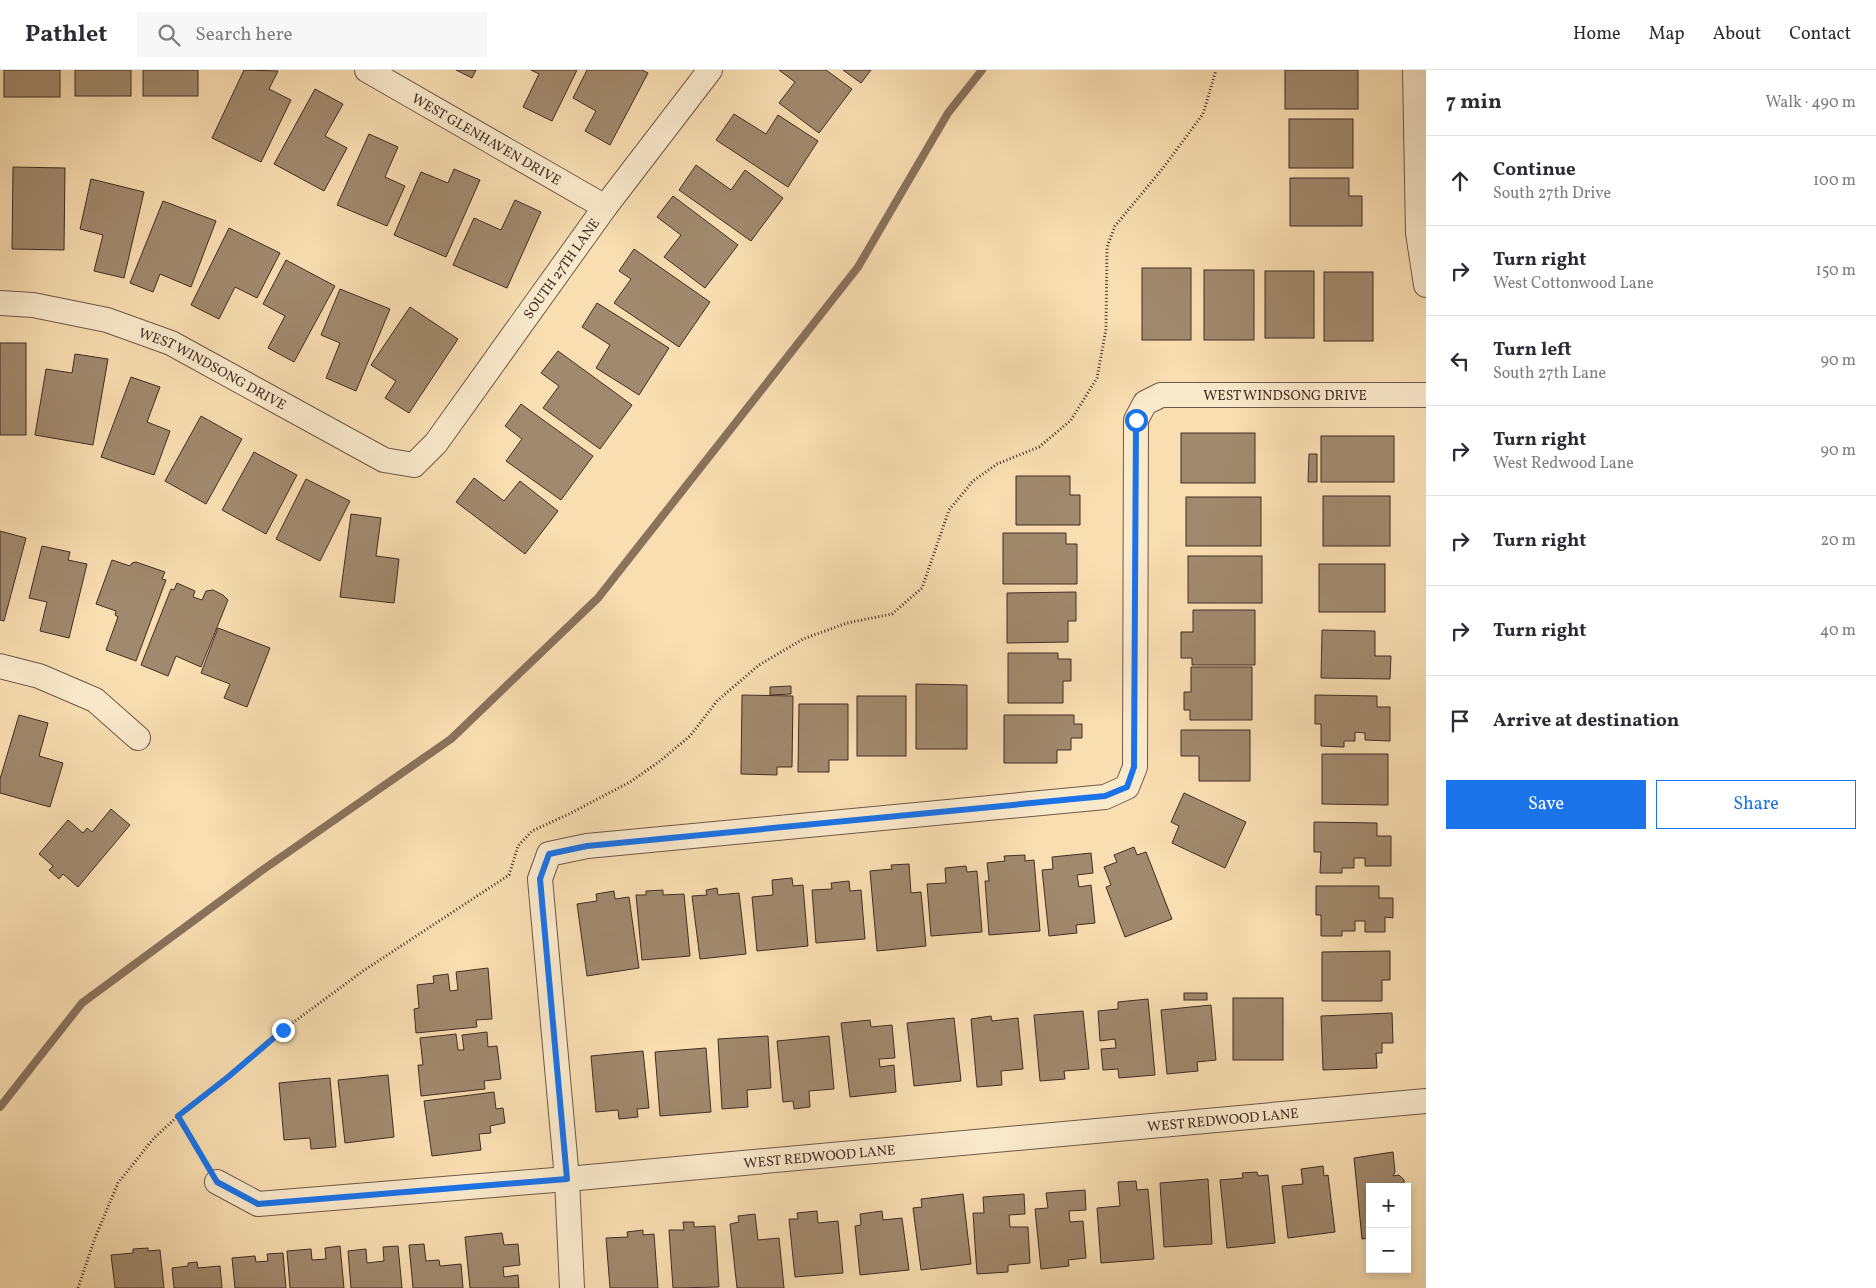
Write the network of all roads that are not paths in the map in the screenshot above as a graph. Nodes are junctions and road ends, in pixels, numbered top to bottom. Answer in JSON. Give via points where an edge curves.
{"nodes":[{"id":1,"x":367,"y":70,"type":"edge"},
{"id":2,"x":710,"y":70,"type":"edge"},
{"id":3,"x":1415,"y":70,"type":"edge"},
{"id":4,"x":606,"y":206,"type":"junction"},
{"id":5,"x":1426,"y":285,"type":"edge"},
{"id":6,"x":0,"y":302,"type":"edge"},
{"id":7,"x":1426,"y":395,"type":"edge"},
{"id":8,"x":414,"y":466,"type":"joint"},
{"id":9,"x":0,"y":666,"type":"edge"},
{"id":10,"x":138,"y":738,"type":"dead end"},
{"id":11,"x":1426,"y":1101,"type":"edge"},
{"id":12,"x":567,"y":1179,"type":"junction"},
{"id":13,"x":217,"y":1182,"type":"road end"},
{"id":14,"x":572,"y":1288,"type":"edge"}],
"edges":[{"from":1,"to":4,"type":"street","name":"WEST GLENHAVEN DRIVE"},
{"from":2,"to":4,"type":"street","name":"SOUTH 27TH LANE"},
{"from":3,"to":5,"type":"street","via":[[1418,233]]},
{"from":4,"to":8,"type":"street","name":"SOUTH 27TH LANE","via":[[436,443]]},
{"from":6,"to":8,"type":"street","name":"WEST WINDSONG DRIVE","via":[[33,305],[107,320],[171,343],[384,460]]},
{"from":7,"to":12,"type":"street","name":"WEST WINDSONG DRIVE","via":[[1161,395],[1145,403],[1136,420],[1134,767],[1127,787],[1105,796],[587,846],[549,854],[540,879]]},
{"from":9,"to":10,"type":"street","via":[[39,676],[95,700]]},
{"from":11,"to":12,"type":"street","name":"WEST REDWOOD LANE"},
{"from":12,"to":13,"type":"street","name":"WEST REDWOOD LANE","via":[[258,1204]]},
{"from":12,"to":14,"type":"street"}]}
